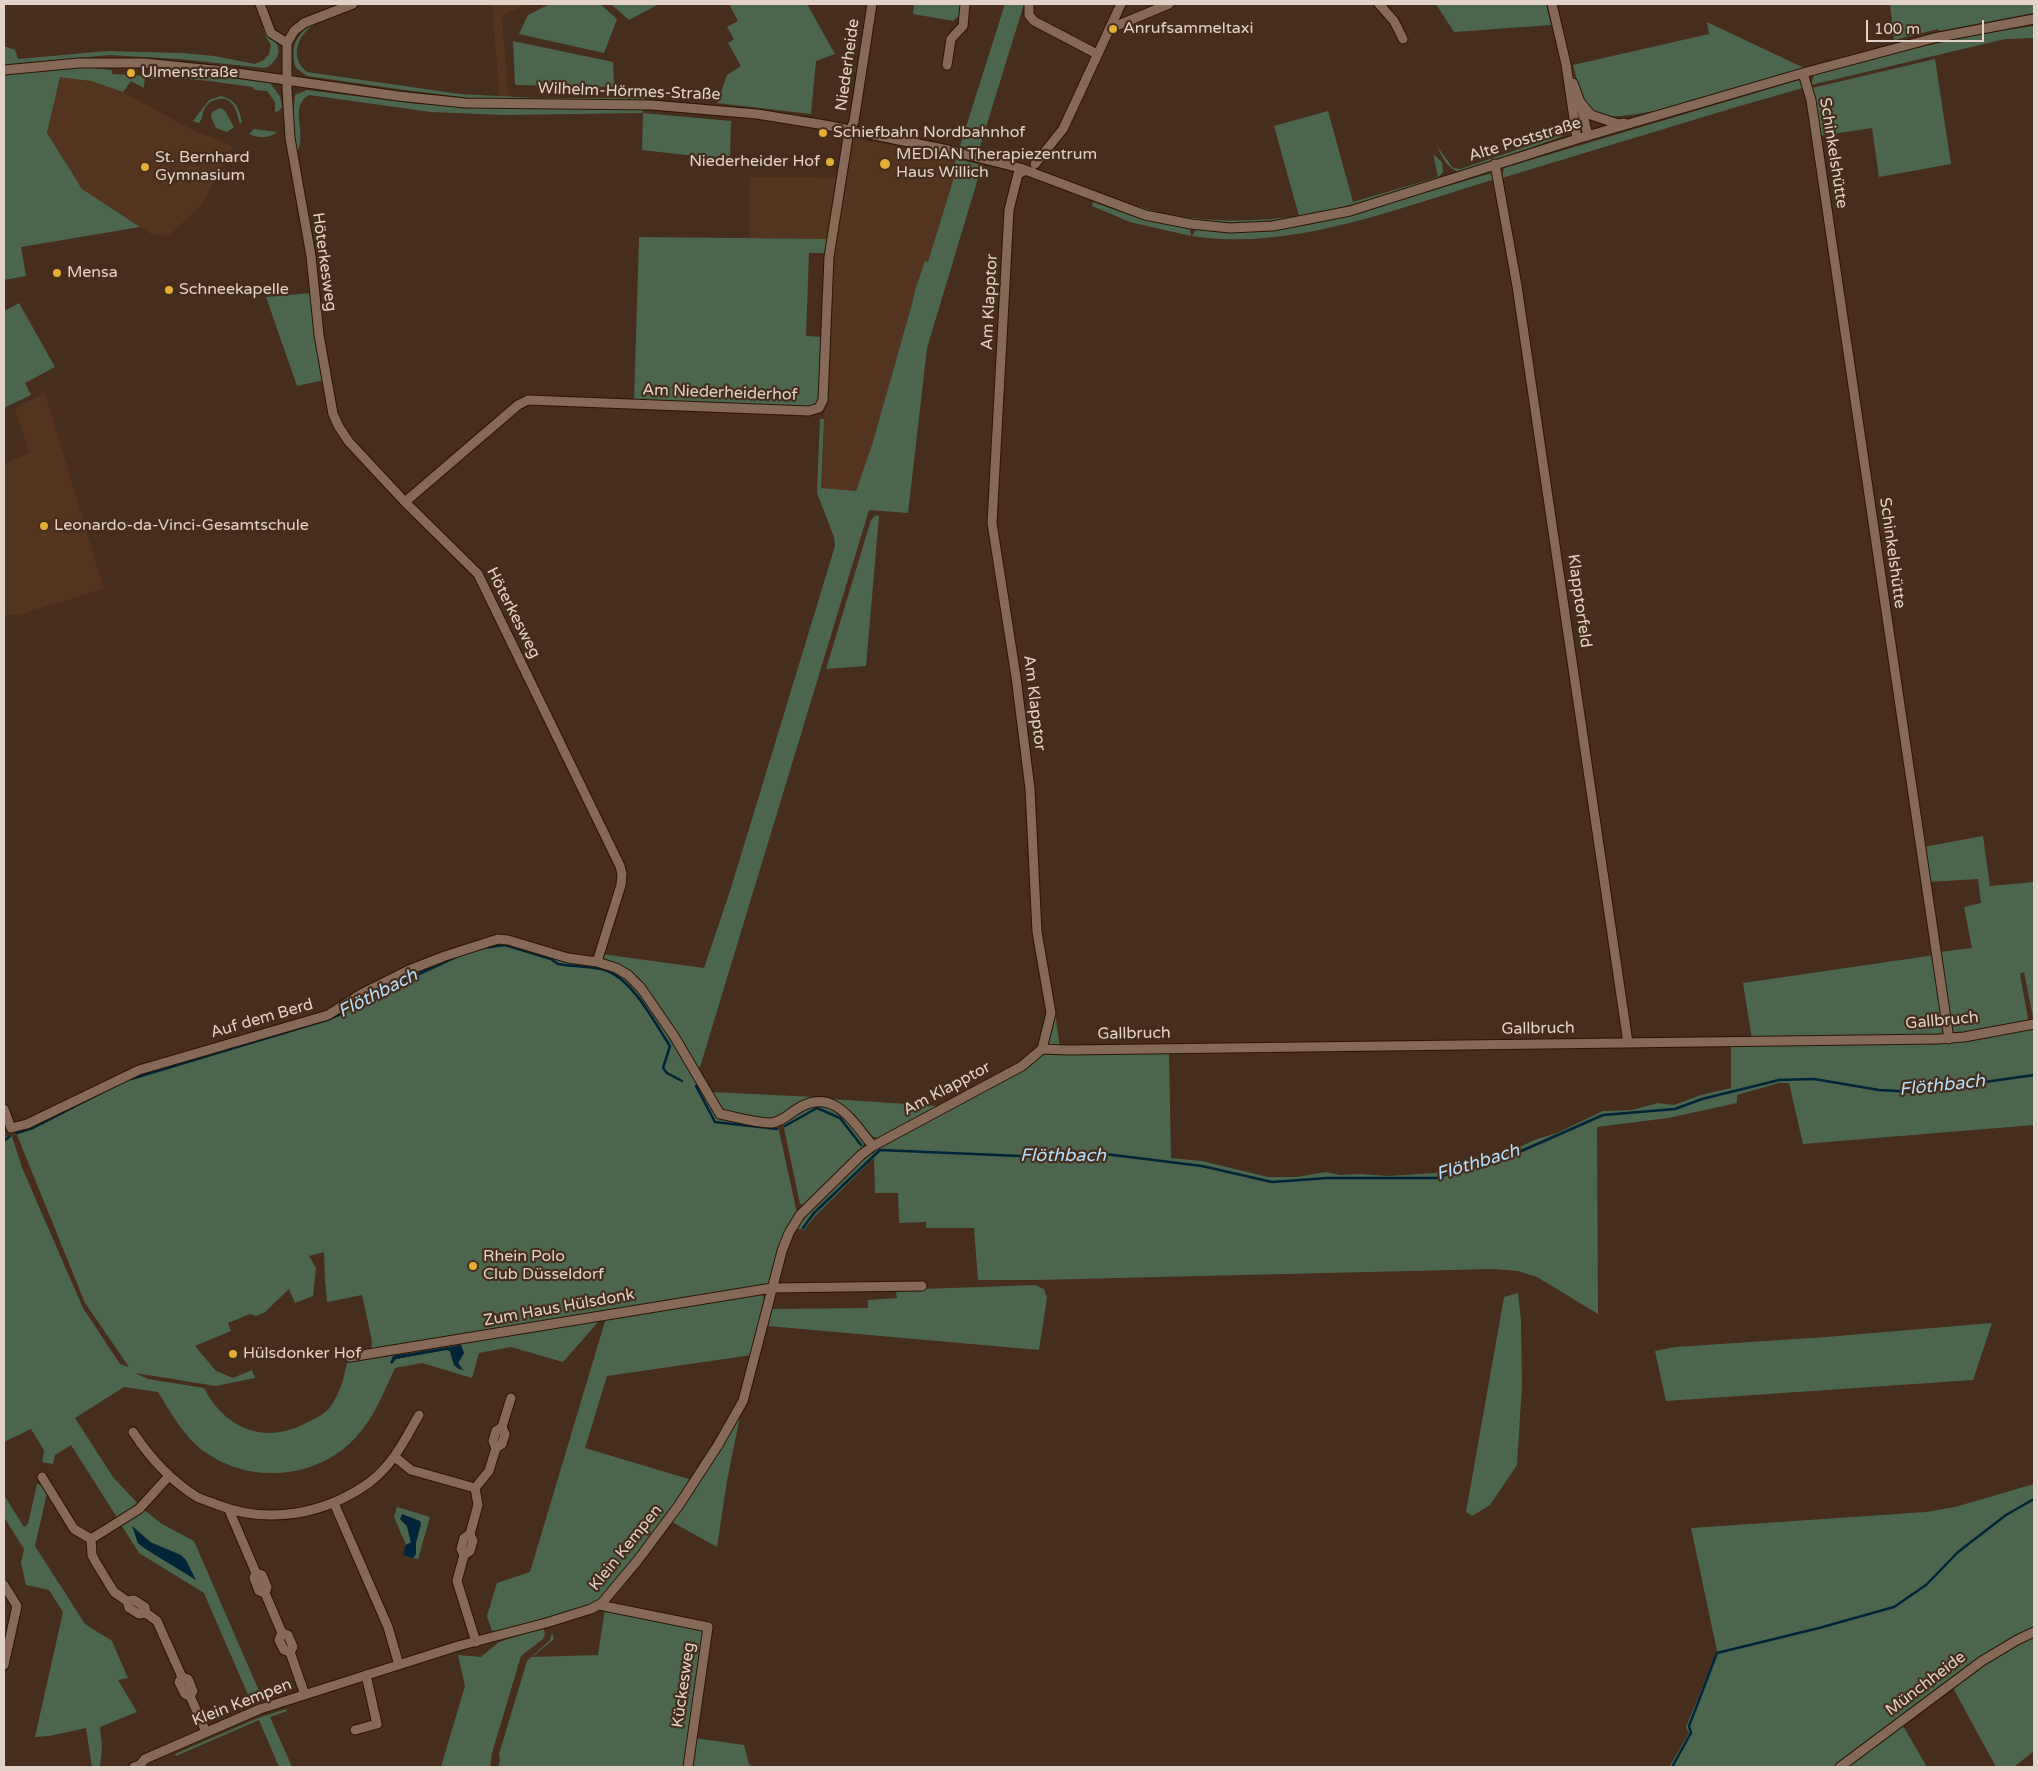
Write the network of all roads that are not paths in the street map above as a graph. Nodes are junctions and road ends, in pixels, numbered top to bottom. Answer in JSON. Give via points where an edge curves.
{"nodes":[{"id":1,"x":260,"y":4,"type":"edge"},
{"id":2,"x":354,"y":4,"type":"edge"},
{"id":3,"x":872,"y":4,"type":"edge"},
{"id":4,"x":965,"y":4,"type":"edge"},
{"id":5,"x":1029,"y":4,"type":"edge"},
{"id":6,"x":1121,"y":4,"type":"edge"},
{"id":7,"x":1169,"y":4,"type":"edge"},
{"id":8,"x":1379,"y":4,"type":"edge"},
{"id":9,"x":1552,"y":4,"type":"edge"},
{"id":10,"x":2034,"y":20,"type":"edge"},
{"id":11,"x":1110,"y":29,"type":"junction"},
{"id":12,"x":1403,"y":39,"type":"dead end"},
{"id":13,"x":287,"y":43,"type":"junction"},
{"id":14,"x":1097,"y":54,"type":"junction"},
{"id":15,"x":1566,"y":64,"type":"junction"},
{"id":16,"x":947,"y":65,"type":"dead end"},
{"id":17,"x":4,"y":70,"type":"edge"},
{"id":18,"x":1803,"y":73,"type":"junction"},
{"id":19,"x":287,"y":79,"type":"junction"},
{"id":20,"x":1580,"y":102,"type":"junction"},
{"id":21,"x":1649,"y":118,"type":"junction"},
{"id":22,"x":851,"y":130,"type":"junction"},
{"id":23,"x":1588,"y":136,"type":"junction"},
{"id":24,"x":1578,"y":138,"type":"junction"},
{"id":25,"x":1035,"y":164,"type":"dead end"},
{"id":26,"x":1495,"y":164,"type":"junction"},
{"id":27,"x":1026,"y":170,"type":"junction"},
{"id":28,"x":405,"y":502,"type":"junction"},
{"id":29,"x":597,"y":962,"type":"junction"},
{"id":30,"x":2034,"y":1024,"type":"edge"},
{"id":31,"x":1949,"y":1039,"type":"junction"},
{"id":32,"x":1628,"y":1043,"type":"junction"},
{"id":33,"x":1042,"y":1049,"type":"junction"},
{"id":34,"x":4,"y":1109,"type":"edge"},
{"id":35,"x":873,"y":1146,"type":"junction"},
{"id":36,"x":922,"y":1286,"type":"dead end"},
{"id":37,"x":772,"y":1288,"type":"junction"},
{"id":38,"x":350,"y":1357,"type":"dead end"},
{"id":39,"x":511,"y":1398,"type":"dead end"},
{"id":40,"x":419,"y":1415,"type":"dead end"},
{"id":41,"x":133,"y":1432,"type":"dead end"},
{"id":42,"x":395,"y":1457,"type":"junction"},
{"id":43,"x":169,"y":1476,"type":"junction"},
{"id":44,"x":42,"y":1477,"type":"dead end"},
{"id":45,"x":475,"y":1488,"type":"junction"},
{"id":46,"x":334,"y":1503,"type":"junction"},
{"id":47,"x":229,"y":1510,"type":"junction"},
{"id":48,"x":91,"y":1539,"type":"junction"},
{"id":49,"x":4,"y":1584,"type":"edge"},
{"id":50,"x":599,"y":1605,"type":"junction"},
{"id":51,"x":2034,"y":1632,"type":"edge"},
{"id":52,"x":7,"y":1637,"type":"edge"},
{"id":53,"x":476,"y":1642,"type":"junction"},
{"id":54,"x":4,"y":1665,"type":"edge"},
{"id":55,"x":399,"y":1665,"type":"junction"},
{"id":56,"x":366,"y":1675,"type":"junction"},
{"id":57,"x":305,"y":1695,"type":"junction"},
{"id":58,"x":355,"y":1730,"type":"dead end"},
{"id":59,"x":206,"y":1732,"type":"junction"},
{"id":60,"x":138,"y":1766,"type":"edge"},
{"id":61,"x":688,"y":1767,"type":"edge"},
{"id":62,"x":1840,"y":1767,"type":"edge"}],
"edges":[{"from":1,"to":13,"type":"street","via":[[271,33]]},
{"from":2,"to":13,"type":"street","via":[[304,23]]},
{"from":3,"to":22,"type":"street","name":"Niederheide"},
{"from":4,"to":16,"type":"street","via":[[963,26],[952,39]]},
{"from":5,"to":14,"type":"street","via":[[1029,15],[1034,21]]},
{"from":6,"to":11,"type":"street"},
{"from":7,"to":11,"type":"street"},
{"from":8,"to":12,"type":"street","via":[[1394,21]]},
{"from":9,"to":15,"type":"street"},
{"from":10,"to":18,"type":"street","name":"Alte Poststraße","via":[[1934,38]]},
{"from":11,"to":14,"type":"street"},
{"from":13,"to":19,"type":"street"},
{"from":14,"to":25,"type":"street","via":[[1063,129]]},
{"from":15,"to":20,"type":"street"},
{"from":15,"to":24,"type":"street"},
{"from":17,"to":19,"type":"street","name":"Wilhelm-Hörmes-Straße","via":[[79,62],[130,62]]},
{"from":18,"to":21,"type":"street","name":"Alte Poststraße"},
{"from":18,"to":31,"type":"street","name":"Schinkelshütte","via":[[1811,100]]},
{"from":19,"to":22,"type":"street","name":"Wilhelm-Hörmes-Straße","via":[[398,96],[491,104],[688,107],[766,115]]},
{"from":19,"to":28,"type":"street","name":"Höterkesweg","via":[[290,138],[311,256],[319,335],[333,414],[347,440]]},
{"from":20,"to":21,"type":"street","via":[[1591,115],[1618,124]]},
{"from":20,"to":23,"type":"street"},
{"from":21,"to":23,"type":"street","name":"Alte Poststraße"},
{"from":22,"to":27,"type":"street","name":"Wilhelm-Hörmes-Straße"},
{"from":22,"to":28,"type":"street","name":"Am Niederheiderhof","via":[[829,257],[823,400],[819,408],[809,412],[528,400],[518,405]]},
{"from":23,"to":24,"type":"street","name":"Alte Poststraße"},
{"from":24,"to":26,"type":"street","name":"Alte Poststraße"},
{"from":26,"to":27,"type":"street","name":"Alte Poststraße","via":[[1350,211],[1272,226],[1230,228],[1145,215]]},
{"from":26,"to":32,"type":"street","name":"Klapptorfeld","via":[[1517,286]]},
{"from":27,"to":33,"type":"street","name":"Am Klapptor","via":[[1018,174],[1009,210],[992,523],[1030,789],[1037,932],[1051,1014]]},
{"from":28,"to":29,"type":"street","name":"Höterkesweg","via":[[478,574],[620,866],[620,885]]},
{"from":29,"to":34,"type":"street","name":"Auf dem Berd","via":[[568,958],[508,940],[484,942],[409,970],[328,1015],[138,1070],[27,1124],[11,1128]]},
{"from":29,"to":35,"type":"street","via":[[616,968],[642,988],[720,1114],[770,1123],[807,1103],[824,1101],[843,1110]]},
{"from":30,"to":31,"type":"street","name":"Gallbruch"},
{"from":31,"to":32,"type":"street","name":"Gallbruch"},
{"from":32,"to":33,"type":"street","name":"Gallbruch"},
{"from":33,"to":35,"type":"street","name":"Am Klapptor","via":[[1022,1066]]},
{"from":35,"to":37,"type":"street","name":"Klein Kempen","via":[[796,1220],[786,1239]]},
{"from":36,"to":37,"type":"street"},
{"from":37,"to":38,"type":"street","name":"Zum Haus Hülsdonk"},
{"from":37,"to":50,"type":"street","name":"Klein Kempen","via":[[747,1390],[736,1413],[679,1505]]},
{"from":39,"to":45,"type":"street","via":[[502,1427],[505,1434],[502,1444],[496,1448],[489,1471]]},
{"from":40,"to":42,"type":"street"},
{"from":41,"to":43,"type":"street"},
{"from":42,"to":45,"type":"street","via":[[410,1470]]},
{"from":42,"to":46,"type":"street","via":[[370,1481]]},
{"from":43,"to":47,"type":"street","via":[[198,1497]]},
{"from":43,"to":48,"type":"street","via":[[139,1509]]},
{"from":44,"to":48,"type":"street","via":[[74,1529]]},
{"from":45,"to":53,"type":"street","via":[[478,1505],[470,1534],[473,1540],[470,1552],[464,1555],[457,1581]]},
{"from":46,"to":47,"type":"street","via":[[302,1513],[261,1516]]},
{"from":46,"to":55,"type":"street","via":[[386,1622]]},
{"from":47,"to":57,"type":"street","via":[[256,1573],[262,1575],[267,1587],[265,1593],[282,1633],[288,1635],[293,1646],[290,1652]]},
{"from":48,"to":59,"type":"street","via":[[94,1561],[114,1592],[145,1607],[146,1613],[157,1621],[182,1677],[188,1679],[193,1691],[190,1696]]},
{"from":49,"to":52,"type":"street","via":[[17,1606]]},
{"from":50,"to":53,"type":"street","name":"Klein Kempen","via":[[535,1627]]},
{"from":50,"to":61,"type":"street","name":"Kückesweg","via":[[708,1627]]},
{"from":51,"to":62,"type":"street","name":"Münchheide","via":[[1982,1661]]},
{"from":52,"to":54,"type":"street"},
{"from":53,"to":55,"type":"street","name":"Klein Kempen"},
{"from":55,"to":56,"type":"street","name":"Klein Kempen"},
{"from":56,"to":57,"type":"street","name":"Klein Kempen"},
{"from":56,"to":58,"type":"street","via":[[377,1724]]},
{"from":57,"to":59,"type":"street","name":"Klein Kempen","via":[[260,1709]]},
{"from":59,"to":60,"type":"street","name":"Klein Kempen","via":[[145,1759]]}]}
